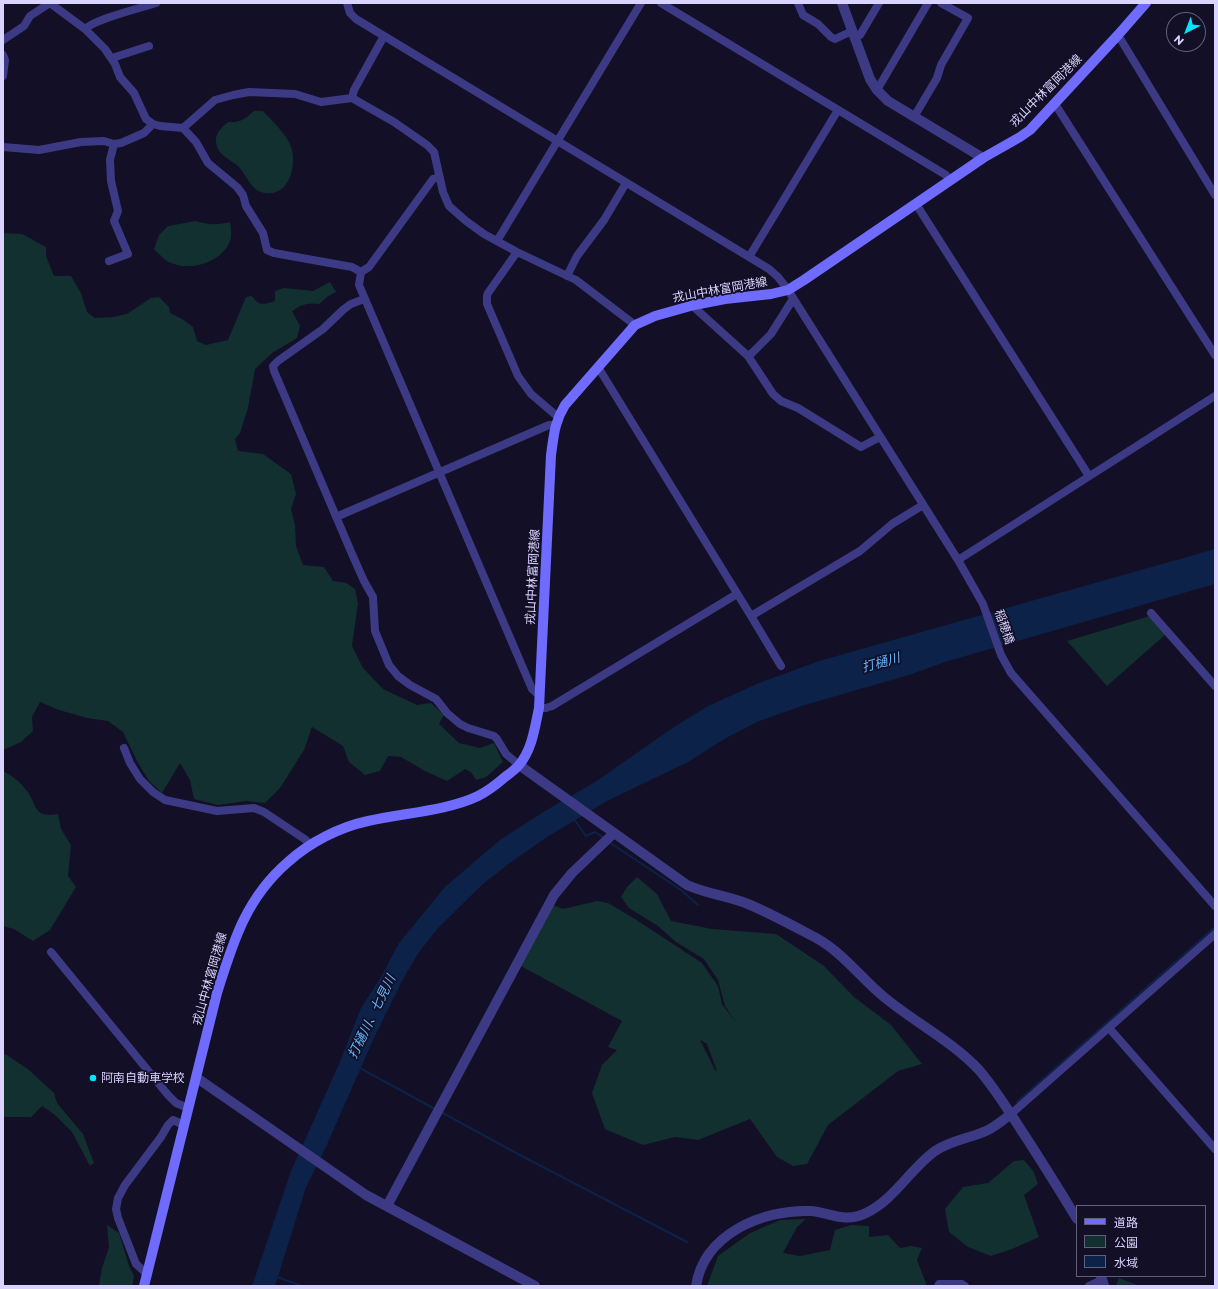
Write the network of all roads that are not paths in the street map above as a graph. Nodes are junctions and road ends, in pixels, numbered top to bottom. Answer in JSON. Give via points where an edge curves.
{"nodes":[{"id":1,"x":50,"y":3,"type":"edge"},
{"id":2,"x":156,"y":3,"type":"edge"},
{"id":3,"x":347,"y":3,"type":"edge"},
{"id":4,"x":641,"y":3,"type":"edge"},
{"id":5,"x":661,"y":3,"type":"edge"},
{"id":6,"x":798,"y":3,"type":"edge"},
{"id":7,"x":842,"y":3,"type":"edge"},
{"id":8,"x":878,"y":3,"type":"edge"},
{"id":9,"x":928,"y":3,"type":"edge"},
{"id":10,"x":941,"y":3,"type":"edge"},
{"id":11,"x":1146,"y":3,"type":"edge"},
{"id":12,"x":86,"y":30,"type":"junction"},
{"id":13,"x":854,"y":34,"type":"junction"},
{"id":14,"x":1118,"y":35,"type":"junction"},
{"id":15,"x":384,"y":36,"type":"junction"},
{"id":16,"x":3,"y":40,"type":"edge"},
{"id":17,"x":149,"y":46,"type":"dead end"},
{"id":18,"x":3,"y":55,"type":"edge"},
{"id":19,"x":112,"y":58,"type":"junction"},
{"id":20,"x":3,"y":76,"type":"edge"},
{"id":21,"x":877,"y":90,"type":"junction"},
{"id":22,"x":352,"y":98,"type":"junction"},
{"id":23,"x":1055,"y":104,"type":"junction"},
{"id":24,"x":838,"y":110,"type":"junction"},
{"id":25,"x":914,"y":117,"type":"junction"},
{"id":26,"x":153,"y":124,"type":"junction"},
{"id":27,"x":183,"y":128,"type":"junction"},
{"id":28,"x":557,"y":140,"type":"junction"},
{"id":29,"x":114,"y":144,"type":"junction"},
{"id":30,"x":3,"y":147,"type":"edge"},
{"id":31,"x":983,"y":158,"type":"junction"},
{"id":32,"x":439,"y":177,"type":"junction"},
{"id":33,"x":950,"y":180,"type":"junction"},
{"id":34,"x":626,"y":183,"type":"junction"},
{"id":35,"x":1215,"y":195,"type":"edge"},
{"id":36,"x":916,"y":204,"type":"junction"},
{"id":37,"x":496,"y":241,"type":"junction"},
{"id":38,"x":517,"y":252,"type":"junction"},
{"id":39,"x":749,"y":257,"type":"junction"},
{"id":40,"x":109,"y":261,"type":"dead end"},
{"id":41,"x":361,"y":272,"type":"junction"},
{"id":42,"x":567,"y":276,"type":"junction"},
{"id":43,"x":788,"y":290,"type":"junction"},
{"id":44,"x":364,"y":299,"type":"junction"},
{"id":45,"x":793,"y":299,"type":"junction"},
{"id":46,"x":694,"y":305,"type":"junction"},
{"id":47,"x":635,"y":325,"type":"junction"},
{"id":48,"x":1215,"y":355,"type":"edge"},
{"id":49,"x":748,"y":356,"type":"junction"},
{"id":50,"x":598,"y":367,"type":"junction"},
{"id":51,"x":1215,"y":396,"type":"edge"},
{"id":52,"x":557,"y":421,"type":"junction"},
{"id":53,"x":880,"y":437,"type":"junction"},
{"id":54,"x":440,"y":472,"type":"junction"},
{"id":55,"x":1089,"y":476,"type":"junction"},
{"id":56,"x":923,"y":505,"type":"junction"},
{"id":57,"x":336,"y":517,"type":"junction"},
{"id":58,"x":958,"y":560,"type":"junction"},
{"id":59,"x":737,"y":594,"type":"junction"},
{"id":60,"x":1151,"y":613,"type":"dead end"},
{"id":61,"x":751,"y":616,"type":"junction"},
{"id":62,"x":781,"y":666,"type":"dead end"},
{"id":63,"x":1215,"y":686,"type":"edge"},
{"id":64,"x":540,"y":696,"type":"junction"},
{"id":65,"x":539,"y":708,"type":"junction"},
{"id":66,"x":124,"y":748,"type":"dead end"},
{"id":67,"x":519,"y":765,"type":"junction"},
{"id":68,"x":614,"y":833,"type":"junction"},
{"id":69,"x":310,"y":845,"type":"junction"},
{"id":70,"x":1215,"y":906,"type":"edge"},
{"id":71,"x":1215,"y":934,"type":"edge"},
{"id":72,"x":51,"y":952,"type":"dead end"},
{"id":73,"x":1109,"y":1028,"type":"junction"},
{"id":74,"x":196,"y":1078,"type":"junction"},
{"id":75,"x":188,"y":1108,"type":"junction"},
{"id":76,"x":1011,"y":1114,"type":"junction"},
{"id":77,"x":184,"y":1125,"type":"junction"},
{"id":78,"x":1215,"y":1149,"type":"edge"},
{"id":79,"x":387,"y":1206,"type":"junction"},
{"id":80,"x":1076,"y":1217,"type":"edge"},
{"id":81,"x":147,"y":1274,"type":"junction"},
{"id":82,"x":1102,"y":1281,"type":"edge"},
{"id":83,"x":144,"y":1286,"type":"edge"},
{"id":84,"x":535,"y":1286,"type":"edge"},
{"id":85,"x":696,"y":1286,"type":"edge"},
{"id":86,"x":938,"y":1286,"type":"edge"},
{"id":87,"x":965,"y":1286,"type":"edge"},
{"id":88,"x":1089,"y":1286,"type":"edge"}],
"edges":[{"from":1,"to":12,"type":"street"},
{"from":1,"to":16,"type":"street","via":[[30,16],[24,26]]},
{"from":2,"to":12,"type":"street","via":[[100,21]]},
{"from":3,"to":15,"type":"street","name":"稲穂橋","via":[[356,19]]},
{"from":4,"to":28,"type":"street"},
{"from":5,"to":24,"type":"street"},
{"from":6,"to":13,"type":"street","via":[[803,15],[818,24],[831,37],[835,39]]},
{"from":7,"to":13,"type":"street"},
{"from":8,"to":13,"type":"street","via":[[860,34]]},
{"from":9,"to":21,"type":"street"},
{"from":10,"to":25,"type":"street","via":[[968,18]]},
{"from":11,"to":14,"type":"main road","name":"戎山中林富岡港線"},
{"from":12,"to":19,"type":"street"},
{"from":13,"to":21,"type":"street","via":[[870,79]]},
{"from":14,"to":23,"type":"main road","name":"戎山中林富岡港線"},
{"from":14,"to":35,"type":"street"},
{"from":15,"to":22,"type":"street"},
{"from":15,"to":28,"type":"street","name":"稲穂橋"},
{"from":17,"to":19,"type":"street"},
{"from":18,"to":20,"type":"street"},
{"from":19,"to":26,"type":"street","via":[[120,77],[134,93],[146,119]]},
{"from":21,"to":25,"type":"street","via":[[888,101]]},
{"from":22,"to":27,"type":"street","via":[[321,102],[295,94],[249,92],[232,95],[215,100]]},
{"from":22,"to":32,"type":"street","via":[[427,145],[434,152]]},
{"from":23,"to":31,"type":"main road","name":"戎山中林富岡港線","via":[[1030,130]]},
{"from":23,"to":48,"type":"street"},
{"from":24,"to":33,"type":"street"},
{"from":24,"to":39,"type":"street"},
{"from":25,"to":31,"type":"street"},
{"from":26,"to":27,"type":"street"},
{"from":26,"to":29,"type":"street","via":[[144,133]]},
{"from":27,"to":41,"type":"street","via":[[196,142],[208,163],[243,195],[246,206],[263,232],[267,250],[352,267]]},
{"from":28,"to":34,"type":"street","name":"稲穂橋"},
{"from":28,"to":37,"type":"street"},
{"from":29,"to":30,"type":"street","via":[[104,141],[81,142],[39,150]]},
{"from":29,"to":40,"type":"street","via":[[110,160],[111,181],[118,211],[114,221],[128,254]]},
{"from":31,"to":33,"type":"main road","name":"戎山中林富岡港線"},
{"from":32,"to":37,"type":"street","via":[[449,206]]},
{"from":32,"to":41,"type":"street","via":[[433,179],[369,267]]},
{"from":33,"to":36,"type":"main road","name":"戎山中林富岡港線"},
{"from":34,"to":39,"type":"street","name":"稲穂橋"},
{"from":34,"to":42,"type":"street","via":[[604,220],[577,256]]},
{"from":36,"to":43,"type":"main road","name":"戎山中林富岡港線"},
{"from":36,"to":55,"type":"street"},
{"from":37,"to":38,"type":"street"},
{"from":38,"to":42,"type":"street"},
{"from":38,"to":52,"type":"street","via":[[488,293],[487,304],[518,376]]},
{"from":39,"to":43,"type":"street","name":"稲穂橋","via":[[769,269]]},
{"from":41,"to":44,"type":"street","via":[[359,285]]},
{"from":42,"to":47,"type":"street","via":[[576,280]]},
{"from":43,"to":45,"type":"street","name":"稲穂橋"},
{"from":43,"to":46,"type":"main road","name":"戎山中林富岡港線"},
{"from":44,"to":54,"type":"street"},
{"from":44,"to":57,"type":"street","via":[[344,309],[323,329],[273,366]]},
{"from":45,"to":49,"type":"street","via":[[771,334]]},
{"from":45,"to":53,"type":"street","name":"稲穂橋"},
{"from":46,"to":47,"type":"main road","name":"戎山中林富岡港線","via":[[655,316]]},
{"from":46,"to":49,"type":"street"},
{"from":47,"to":50,"type":"main road","name":"戎山中林富岡港線"},
{"from":49,"to":53,"type":"street","via":[[773,394],[781,401],[798,408],[862,447]]},
{"from":50,"to":52,"type":"main road","name":"戎山中林富岡港線","via":[[565,405]]},
{"from":50,"to":59,"type":"street"},
{"from":51,"to":55,"type":"street"},
{"from":52,"to":54,"type":"street"},
{"from":52,"to":64,"type":"main road","name":"戎山中林富岡港線","via":[[551,455]]},
{"from":53,"to":56,"type":"street","name":"稲穂橋"},
{"from":54,"to":57,"type":"street"},
{"from":54,"to":64,"type":"street","via":[[532,689]]},
{"from":55,"to":58,"type":"street"},
{"from":56,"to":58,"type":"street","name":"稲穂橋"},
{"from":56,"to":61,"type":"street","via":[[892,524],[860,551]]},
{"from":57,"to":67,"type":"street","via":[[373,597],[375,631],[389,665],[398,676],[436,699],[460,724],[494,736],[506,754]]},
{"from":58,"to":70,"type":"street","name":"稲穂橋","via":[[984,608],[1001,655],[1011,673]]},
{"from":59,"to":61,"type":"street"},
{"from":59,"to":65,"type":"street","via":[[552,706]]},
{"from":60,"to":63,"type":"street"},
{"from":61,"to":62,"type":"street"},
{"from":64,"to":65,"type":"main road","name":"戎山中林富岡港線"},
{"from":65,"to":67,"type":"main road","name":"戎山中林富岡港線","via":[[532,737]]},
{"from":66,"to":69,"type":"street","via":[[140,779],[165,800],[217,811],[254,808],[270,816]]},
{"from":67,"to":68,"type":"street"},
{"from":67,"to":69,"type":"main road","name":"戎山中林富岡港線","via":[[495,786],[478,796],[455,804],[367,821],[333,833]]},
{"from":68,"to":76,"type":"street","via":[[688,885],[763,911],[820,940],[852,964],[883,996],[961,1053],[979,1070]]},
{"from":68,"to":79,"type":"street","via":[[572,872],[554,895]]},
{"from":69,"to":74,"type":"main road","name":"戎山中林富岡港線","via":[[269,881],[252,903],[240,925],[217,993]]},
{"from":71,"to":73,"type":"street"},
{"from":72,"to":75,"type":"street","via":[[168,1095],[176,1103]]},
{"from":73,"to":76,"type":"street"},
{"from":73,"to":78,"type":"street"},
{"from":74,"to":75,"type":"main road","name":"戎山中林富岡港線"},
{"from":74,"to":79,"type":"street","via":[[366,1195]]},
{"from":75,"to":77,"type":"main road","name":"戎山中林富岡港線"},
{"from":76,"to":80,"type":"street"},
{"from":76,"to":85,"type":"street","via":[[986,1131],[936,1150],[889,1197],[865,1214],[840,1218],[811,1211],[788,1212],[753,1220],[739,1227],[712,1250],[703,1265]]},
{"from":77,"to":81,"type":"main road","name":"戎山中林富岡港線"},
{"from":77,"to":81,"type":"street","via":[[173,1120],[168,1125],[118,1198],[118,1218],[136,1264]]},
{"from":79,"to":84,"type":"street"},
{"from":81,"to":83,"type":"main road","name":"戎山中林富岡港線"},
{"from":82,"to":88,"type":"street"},
{"from":86,"to":87,"type":"street"}]}
